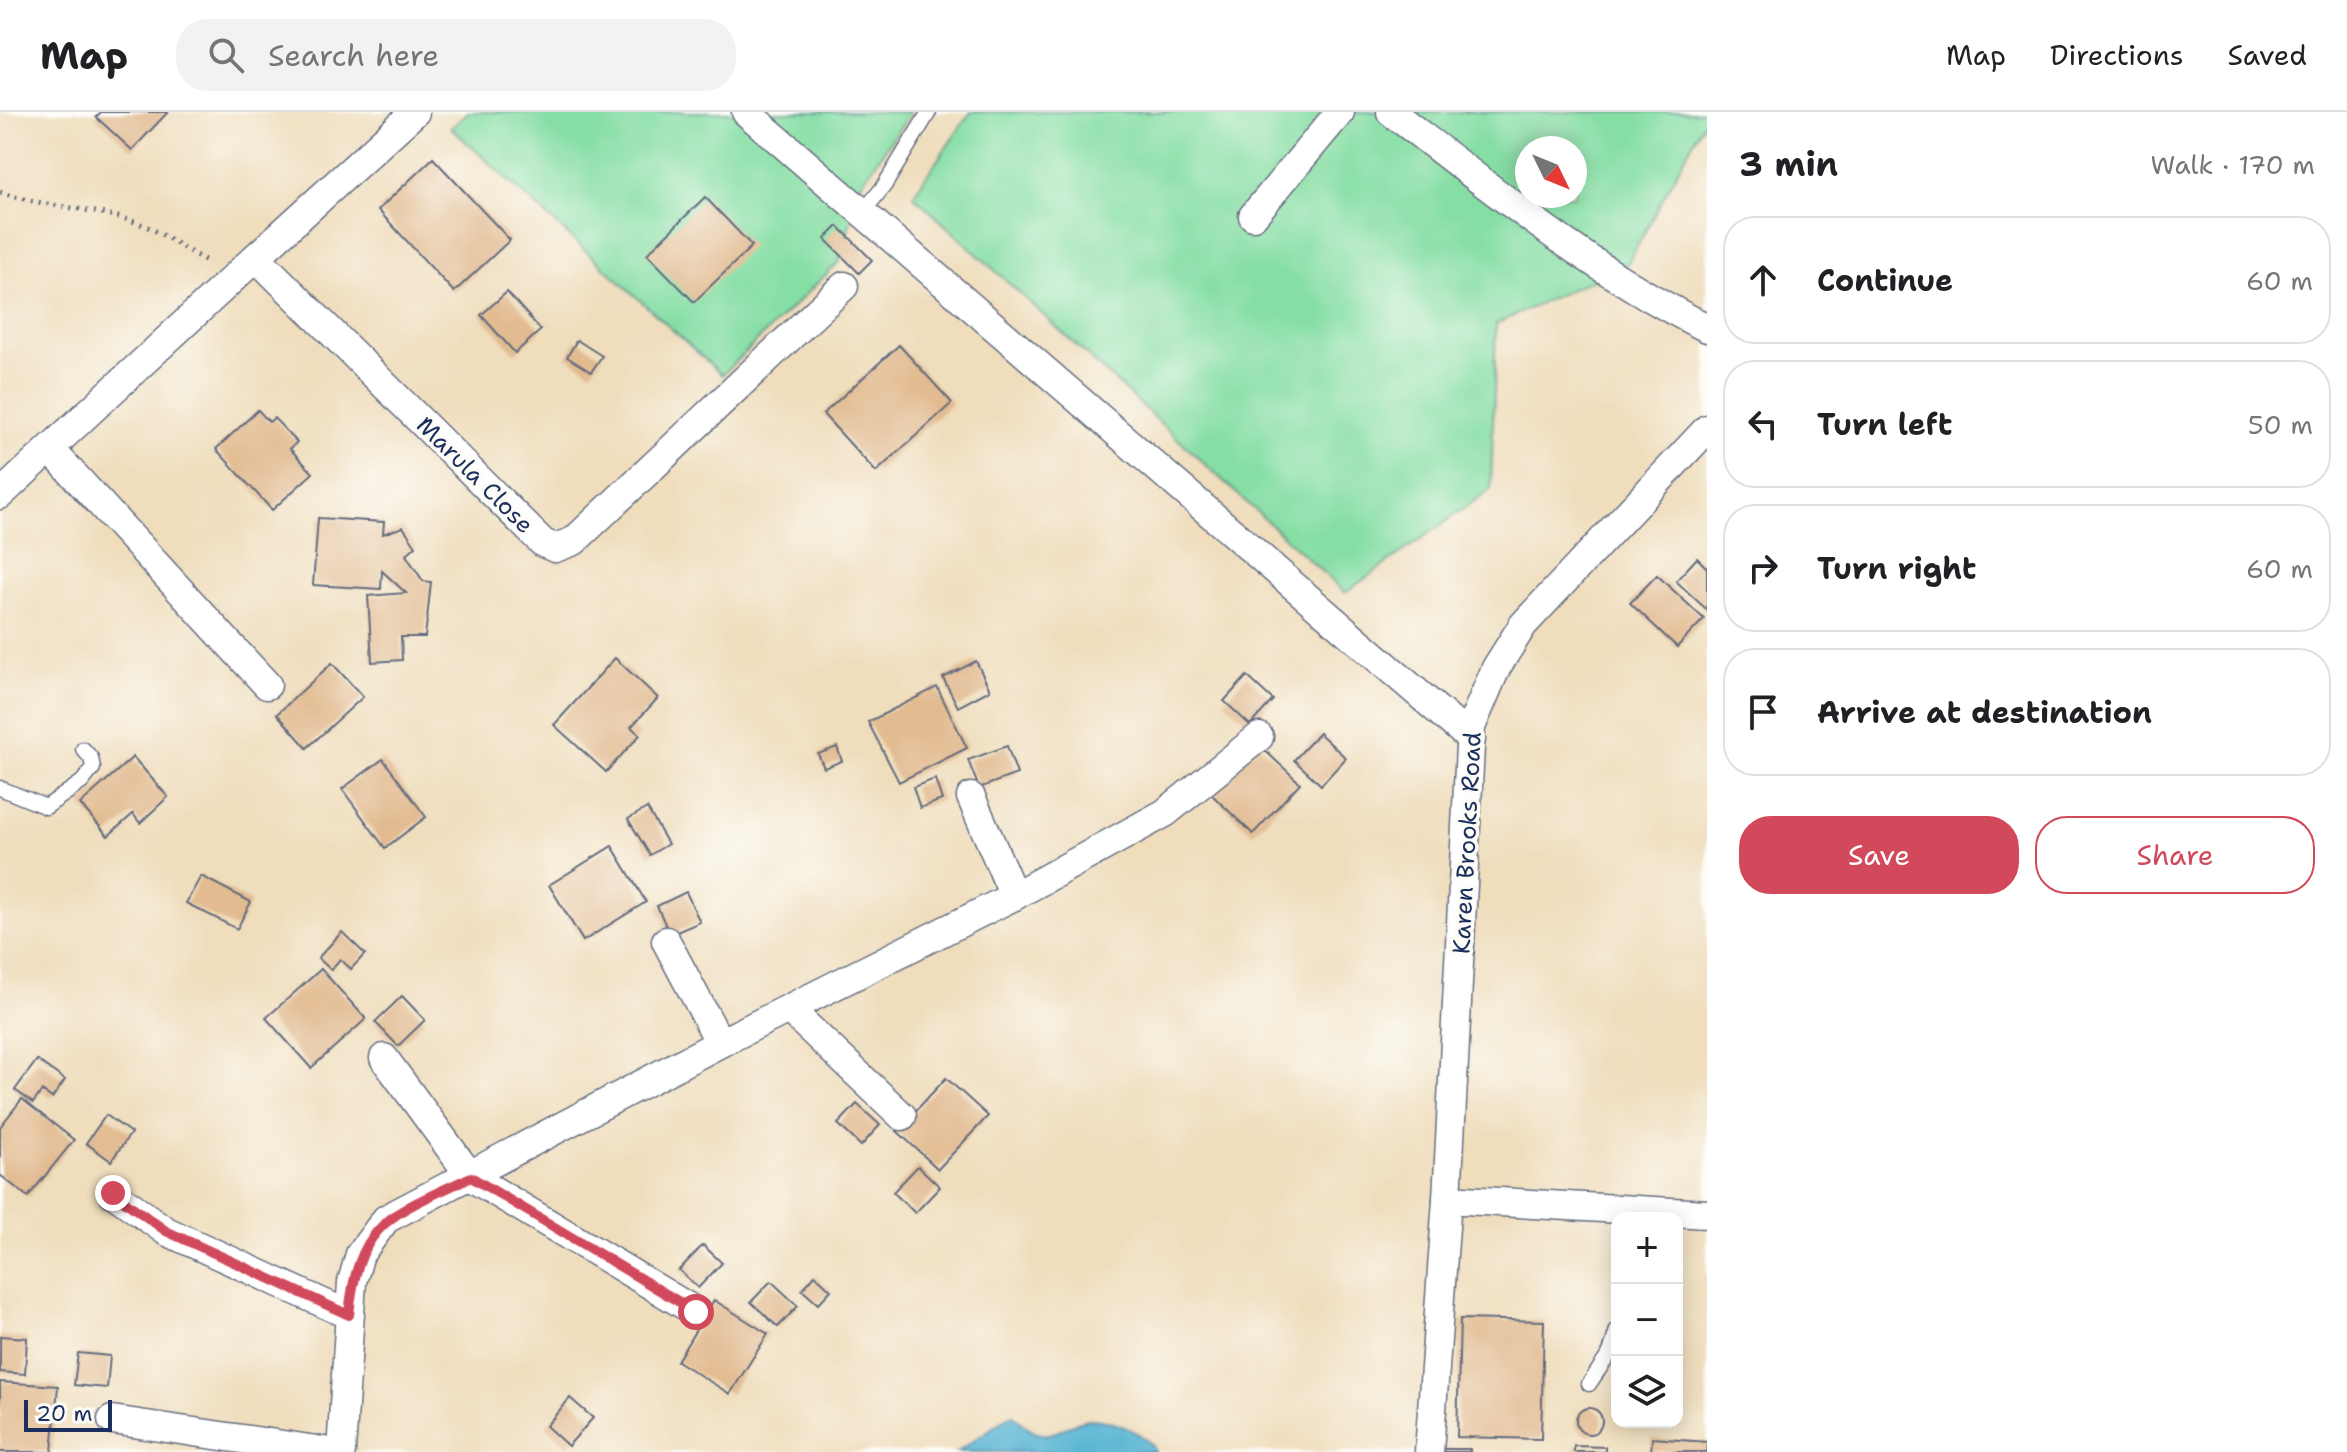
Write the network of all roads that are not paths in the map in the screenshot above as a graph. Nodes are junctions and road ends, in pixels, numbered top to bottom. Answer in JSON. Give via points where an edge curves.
{"nodes":[{"id":1,"x":415,"y":112,"type":"edge"},
{"id":2,"x":746,"y":112,"type":"edge"},
{"id":3,"x":929,"y":112,"type":"edge"},
{"id":4,"x":1340,"y":112,"type":"edge"},
{"id":5,"x":1391,"y":112,"type":"edge"},
{"id":6,"x":863,"y":212,"type":"junction"},
{"id":7,"x":1253,"y":216,"type":"dead end"},
{"id":8,"x":247,"y":266,"type":"junction"},
{"id":9,"x":844,"y":286,"type":"dead end"},
{"id":10,"x":1707,"y":328,"type":"edge"},
{"id":11,"x":1707,"y":429,"type":"edge"},
{"id":12,"x":51,"y":450,"type":"junction"},
{"id":13,"x":0,"y":495,"type":"edge"},
{"id":14,"x":267,"y":685,"type":"dead end"},
{"id":15,"x":1259,"y":737,"type":"dead end"},
{"id":16,"x":1471,"y":739,"type":"junction"},
{"id":17,"x":83,"y":749,"type":"dead end"},
{"id":18,"x":0,"y":788,"type":"edge"},
{"id":19,"x":971,"y":797,"type":"dead end"},
{"id":20,"x":1014,"y":896,"type":"junction"},
{"id":21,"x":666,"y":941,"type":"dead end"},
{"id":22,"x":790,"y":1010,"type":"junction"},
{"id":23,"x":720,"y":1043,"type":"junction"},
{"id":24,"x":384,"y":1058,"type":"dead end"},
{"id":25,"x":902,"y":1116,"type":"dead end"},
{"id":26,"x":471,"y":1177,"type":"junction"},
{"id":27,"x":113,"y":1193,"type":"dead end"},
{"id":28,"x":1447,"y":1199,"type":"junction"},
{"id":29,"x":1700,"y":1207,"type":"edge"},
{"id":30,"x":1611,"y":1212,"type":"edge"},
{"id":31,"x":1652,"y":1212,"type":"edge"},
{"id":32,"x":696,"y":1312,"type":"dead end"},
{"id":33,"x":349,"y":1315,"type":"junction"},
{"id":34,"x":1611,"y":1350,"type":"edge"},
{"id":35,"x":1589,"y":1384,"type":"dead end"},
{"id":36,"x":112,"y":1420,"type":"dead end"},
{"id":37,"x":330,"y":1452,"type":"edge"},
{"id":38,"x":341,"y":1452,"type":"edge"},
{"id":39,"x":1429,"y":1452,"type":"edge"}],
"edges":[{"from":1,"to":8,"type":"street"},
{"from":2,"to":6,"type":"street"},
{"from":3,"to":6,"type":"lane"},
{"from":4,"to":7,"type":"street"},
{"from":5,"to":10,"type":"street","via":[[1564,244],[1653,301]]},
{"from":6,"to":16,"type":"street"},
{"from":8,"to":9,"type":"street","name":"Marula Close","via":[[543,543],[555,548],[574,541]]},
{"from":8,"to":12,"type":"street"},
{"from":11,"to":16,"type":"street","name":"Karen Brooks Road","via":[[1523,625],[1496,668]]},
{"from":12,"to":13,"type":"street"},
{"from":12,"to":14,"type":"street"},
{"from":15,"to":20,"type":"street","via":[[1165,813]]},
{"from":16,"to":28,"type":"street","name":"Karen Brooks Road"},
{"from":17,"to":18,"type":"lane","via":[[93,768],[46,807]]},
{"from":19,"to":20,"type":"street"},
{"from":20,"to":22,"type":"street"},
{"from":21,"to":23,"type":"street"},
{"from":22,"to":23,"type":"street"},
{"from":22,"to":25,"type":"street"},
{"from":23,"to":26,"type":"street"},
{"from":24,"to":26,"type":"street"},
{"from":26,"to":32,"type":"street"},
{"from":26,"to":33,"type":"street","via":[[386,1219],[360,1254]]},
{"from":27,"to":33,"type":"street","via":[[166,1231]]},
{"from":28,"to":30,"type":"street"},
{"from":28,"to":39,"type":"street","name":"Karen Brooks Road"},
{"from":29,"to":31,"type":"street"},
{"from":33,"to":38,"type":"street"},
{"from":34,"to":35,"type":"lane"},
{"from":36,"to":37,"type":"street"}]}
